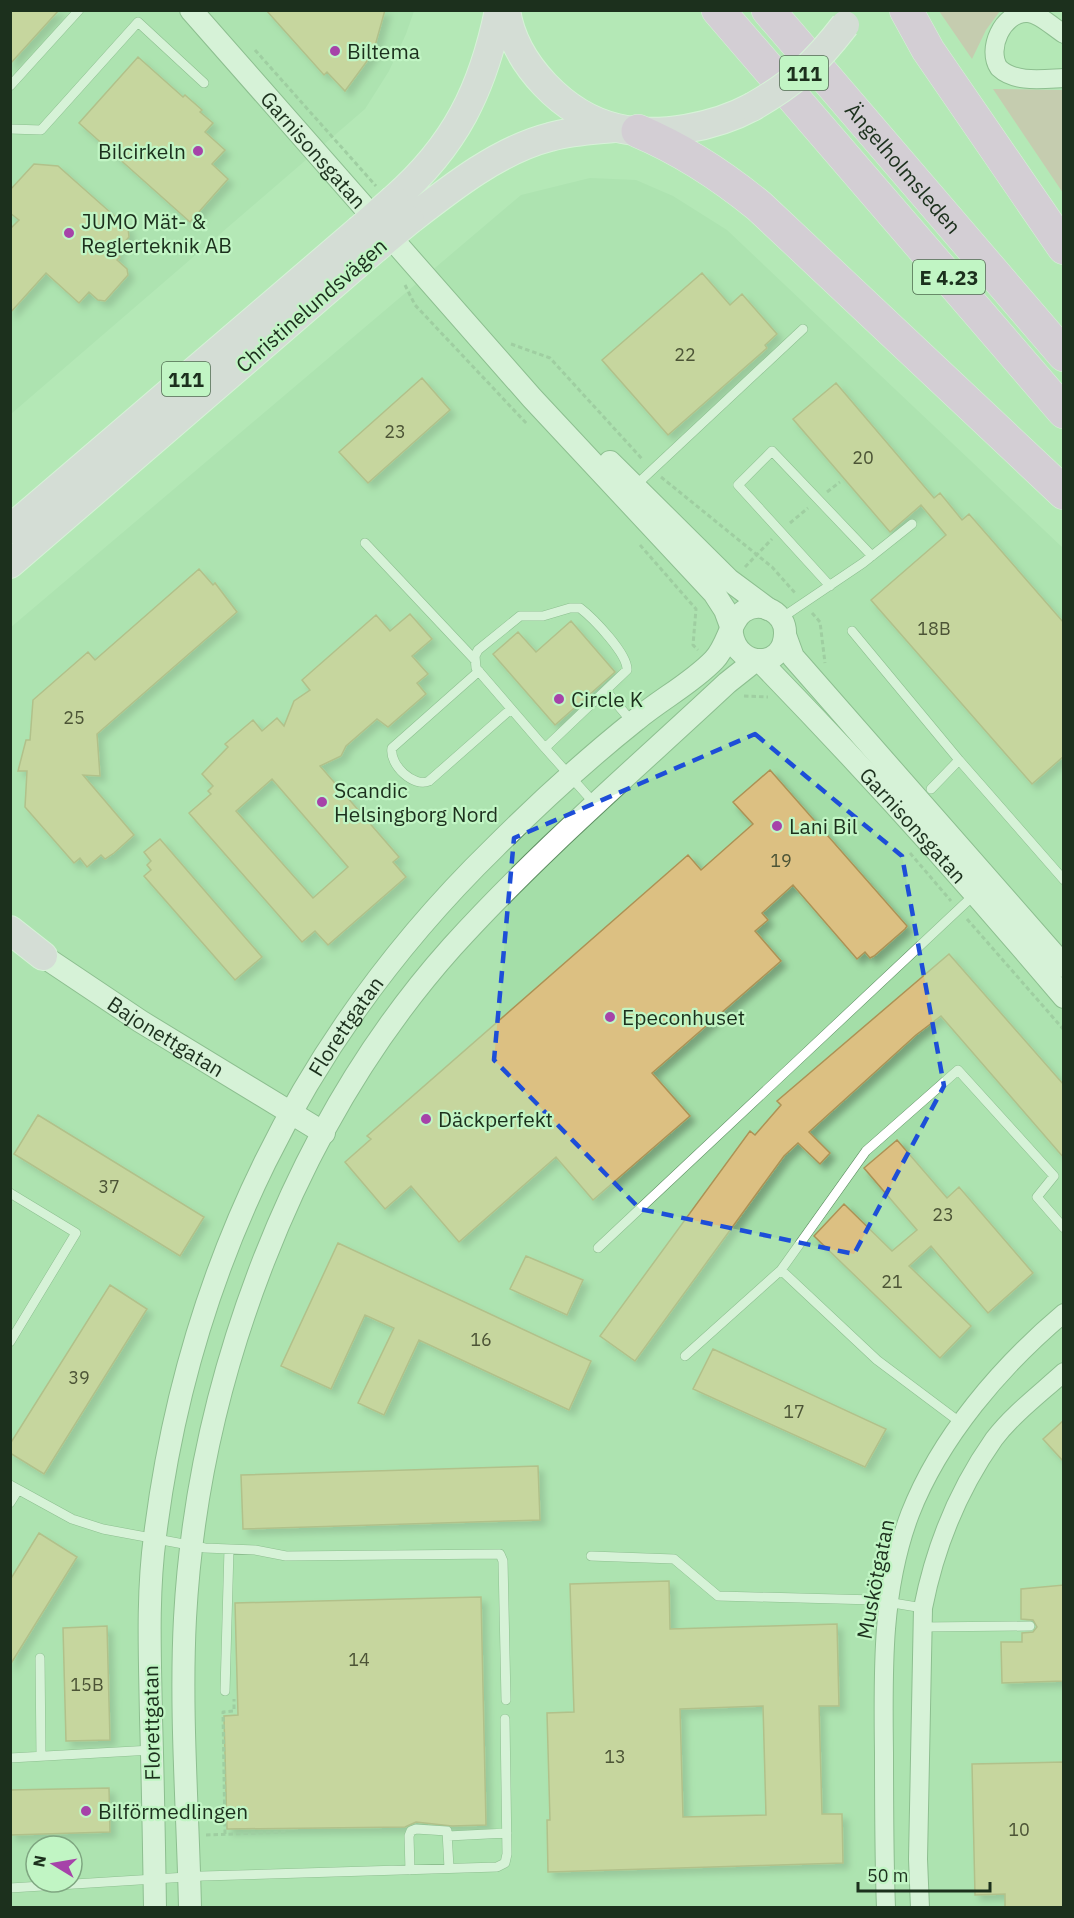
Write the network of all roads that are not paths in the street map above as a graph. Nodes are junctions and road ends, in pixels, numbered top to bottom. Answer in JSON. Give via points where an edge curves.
{"nodes":[{"id":1,"x":79,"y":10,"type":"edge"},
{"id":2,"x":191,"y":10,"type":"edge"},
{"id":3,"x":500,"y":10,"type":"edge"},
{"id":4,"x":506,"y":10,"type":"edge"},
{"id":5,"x":718,"y":10,"type":"edge"},
{"id":6,"x":768,"y":10,"type":"edge"},
{"id":7,"x":906,"y":10,"type":"edge"},
{"id":8,"x":849,"y":18,"type":"edge"},
{"id":9,"x":1064,"y":34,"type":"edge"},
{"id":10,"x":1064,"y":78,"type":"edge"},
{"id":11,"x":204,"y":83,"type":"dead end"},
{"id":12,"x":10,"y":86,"type":"edge"},
{"id":13,"x":10,"y":129,"type":"edge"},
{"id":14,"x":627,"y":130,"type":"junction"},
{"id":15,"x":402,"y":209,"type":"junction"},
{"id":16,"x":367,"y":240,"type":"junction"},
{"id":17,"x":1064,"y":248,"type":"edge"},
{"id":18,"x":803,"y":328,"type":"dead end"},
{"id":19,"x":1064,"y":355,"type":"edge"},
{"id":20,"x":532,"y":398,"type":"junction"},
{"id":21,"x":1064,"y":412,"type":"edge"},
{"id":22,"x":635,"y":486,"type":"junction"},
{"id":23,"x":1064,"y":493,"type":"edge"},
{"id":24,"x":87,"y":498,"type":"junction"},
{"id":25,"x":912,"y":524,"type":"dead end"},
{"id":26,"x":11,"y":529,"type":"edge"},
{"id":27,"x":366,"y":543,"type":"dead end"},
{"id":28,"x":872,"y":556,"type":"junction"},
{"id":29,"x":10,"y":564,"type":"edge"},
{"id":30,"x":10,"y":573,"type":"edge"},
{"id":31,"x":830,"y":586,"type":"junction"},
{"id":32,"x":778,"y":621,"type":"junction"},
{"id":33,"x":732,"y":631,"type":"junction"},
{"id":34,"x":852,"y":631,"type":"dead end"},
{"id":35,"x":475,"y":660,"type":"junction"},
{"id":36,"x":758,"y":660,"type":"junction"},
{"id":37,"x":478,"y":671,"type":"junction"},
{"id":38,"x":607,"y":692,"type":"junction"},
{"id":39,"x":511,"y":709,"type":"junction"},
{"id":40,"x":632,"y":722,"type":"junction"},
{"id":41,"x":545,"y":748,"type":"junction"},
{"id":42,"x":959,"y":760,"type":"junction"},
{"id":43,"x":571,"y":777,"type":"junction"},
{"id":44,"x":931,"y":789,"type":"dead end"},
{"id":45,"x":597,"y":806,"type":"junction"},
{"id":46,"x":1064,"y":880,"type":"edge"},
{"id":47,"x":976,"y":893,"type":"junction"},
{"id":48,"x":10,"y":930,"type":"edge"},
{"id":49,"x":43,"y":956,"type":"joint"},
{"id":50,"x":1064,"y":966,"type":"edge"},
{"id":51,"x":1064,"y":997,"type":"edge"},
{"id":52,"x":290,"y":1113,"type":"junction"},
{"id":53,"x":324,"y":1133,"type":"junction"},
{"id":54,"x":10,"y":1194,"type":"edge"},
{"id":55,"x":1064,"y":1227,"type":"edge"},
{"id":56,"x":598,"y":1248,"type":"dead end"},
{"id":57,"x":782,"y":1270,"type":"junction"},
{"id":58,"x":1064,"y":1313,"type":"edge"},
{"id":59,"x":10,"y":1342,"type":"edge"},
{"id":60,"x":685,"y":1356,"type":"dead end"},
{"id":61,"x":1064,"y":1372,"type":"edge"},
{"id":62,"x":961,"y":1423,"type":"junction"},
{"id":63,"x":14,"y":1488,"type":"edge"},
{"id":64,"x":10,"y":1503,"type":"edge"},
{"id":65,"x":155,"y":1538,"type":"junction"},
{"id":66,"x":192,"y":1544,"type":"junction"},
{"id":67,"x":229,"y":1549,"type":"junction"},
{"id":68,"x":591,"y":1556,"type":"dead end"},
{"id":69,"x":889,"y":1602,"type":"junction"},
{"id":70,"x":923,"y":1608,"type":"junction"},
{"id":71,"x":1030,"y":1626,"type":"dead end"},
{"id":72,"x":923,"y":1627,"type":"junction"},
{"id":73,"x":40,"y":1658,"type":"dead end"},
{"id":74,"x":229,"y":1689,"type":"road end"},
{"id":75,"x":506,"y":1700,"type":"dead end"},
{"id":76,"x":505,"y":1719,"type":"dead end"},
{"id":77,"x":152,"y":1750,"type":"junction"},
{"id":78,"x":41,"y":1756,"type":"junction"},
{"id":79,"x":10,"y":1758,"type":"edge"},
{"id":80,"x":507,"y":1833,"type":"junction"},
{"id":81,"x":448,"y":1836,"type":"junction"},
{"id":82,"x":449,"y":1868,"type":"junction"},
{"id":83,"x":410,"y":1870,"type":"junction"},
{"id":84,"x":189,"y":1878,"type":"junction"},
{"id":85,"x":155,"y":1881,"type":"junction"},
{"id":86,"x":10,"y":1888,"type":"edge"},
{"id":87,"x":155,"y":1908,"type":"edge"},
{"id":88,"x":190,"y":1908,"type":"edge"},
{"id":89,"x":886,"y":1908,"type":"edge"},
{"id":90,"x":920,"y":1908,"type":"edge"}],
"edges":[{"from":1,"to":12,"type":"lane"},
{"from":2,"to":20,"type":"street","name":"Garnisonsgatan"},
{"from":3,"to":15,"type":"main road","name":"Christinelundsvägen","number":"111","via":[[486,65],[464,115]]},
{"from":4,"to":14,"type":"main road","via":[[514,38],[534,73],[561,100]]},
{"from":5,"to":21,"type":"highway","name":"Ängelholmsleden","number":"E 4.23"},
{"from":6,"to":19,"type":"highway","name":"Ängelholmsleden","number":"E 4.23"},
{"from":7,"to":17,"type":"highway","via":[[928,50]]},
{"from":8,"to":14,"type":"main road","number":"111","bridge":true,"via":[[811,67],[752,107],[689,127]]},
{"from":9,"to":10,"type":"street","via":[[1031,13],[1019,14],[1000,32],[995,59],[1002,71],[1017,77]]},
{"from":11,"to":13,"type":"lane","via":[[138,22],[41,130]]},
{"from":14,"to":15,"type":"main road","name":"Christinelundsvägen","number":"111","via":[[573,132],[529,144]]},
{"from":14,"to":23,"type":"highway","via":[[666,143],[705,165],[759,206]]},
{"from":15,"to":16,"type":"main road","name":"Christinelundsvägen","number":"111","bridge":true},
{"from":16,"to":24,"type":"main road","name":"Christinelundsvägen","number":"111"},
{"from":16,"to":26,"type":"main road","name":"Christinelundsvägen","number":"111"},
{"from":18,"to":22,"type":"lane"},
{"from":20,"to":22,"type":"street","name":"Garnisonsgatan","via":[[588,441]]},
{"from":20,"to":33,"type":"street","name":"Garnisonsgatan","via":[[714,593]]},
{"from":22,"to":32,"type":"street","name":"Garnisonsgatan","via":[[729,580]]},
{"from":24,"to":29,"type":"main road","name":"Christinelundsvägen","number":"111"},
{"from":24,"to":30,"type":"main road"},
{"from":25,"to":28,"type":"lane"},
{"from":27,"to":35,"type":"lane"},
{"from":28,"to":31,"type":"lane"},
{"from":28,"to":31,"type":"lane","via":[[772,451],[738,485]]},
{"from":31,"to":32,"type":"lane"},
{"from":32,"to":33,"type":"street","via":[[761,607],[747,610],[737,618]]},
{"from":32,"to":36,"type":"street","via":[[782,646],[775,655]]},
{"from":32,"to":50,"type":"street","name":"Garnisonsgatan","via":[[793,657]]},
{"from":33,"to":36,"type":"street","name":"Garnisonsgatan","via":[[742,655]]},
{"from":33,"to":40,"type":"street","name":"Florettgatan","via":[[710,664]]},
{"from":34,"to":42,"type":"lane"},
{"from":35,"to":37,"type":"lane"},
{"from":35,"to":38,"type":"lane","via":[[478,650],[515,618],[580,608],[627,662],[626,673]]},
{"from":36,"to":45,"type":"street","name":"Florettgatan","via":[[727,683]]},
{"from":36,"to":47,"type":"street","name":"Garnisonsgatan","via":[[817,718]]},
{"from":37,"to":39,"type":"lane"},
{"from":37,"to":39,"type":"lane","via":[[392,748],[393,759],[412,782],[429,781]]},
{"from":38,"to":40,"type":"lane"},
{"from":38,"to":41,"type":"lane"},
{"from":39,"to":41,"type":"lane"},
{"from":40,"to":43,"type":"street","name":"Florettgatan"},
{"from":41,"to":43,"type":"lane"},
{"from":42,"to":44,"type":"lane"},
{"from":42,"to":46,"type":"lane"},
{"from":43,"to":45,"type":"lane"},
{"from":43,"to":52,"type":"street","name":"Florettgatan","via":[[494,847],[406,943],[351,1016]]},
{"from":45,"to":53,"type":"street","name":"Florettgatan","via":[[518,880],[432,972],[379,1044]]},
{"from":47,"to":51,"type":"street","name":"Garnisonsgatan"},
{"from":47,"to":56,"type":"lane"},
{"from":48,"to":49,"type":"main road"},
{"from":49,"to":52,"type":"street","name":"Bajonettgatan"},
{"from":52,"to":53,"type":"street","name":"Bajonettgatan"},
{"from":52,"to":65,"type":"street","name":"Florettgatan","via":[[248,1194],[198,1326],[179,1400]]},
{"from":53,"to":66,"type":"street","name":"Florettgatan","via":[[278,1226],[233,1346],[202,1476]]},
{"from":54,"to":59,"type":"lane","via":[[76,1233]]},
{"from":55,"to":57,"type":"lane","via":[[1037,1197],[1054,1176],[958,1070],[866,1151]]},
{"from":57,"to":60,"type":"lane"},
{"from":57,"to":62,"type":"lane","via":[[877,1360]]},
{"from":58,"to":62,"type":"street","name":"Muskötgatan","via":[[991,1384]]},
{"from":61,"to":70,"type":"street","via":[[995,1438],[972,1476],[942,1535]]},
{"from":62,"to":69,"type":"street","name":"Muskötgatan","via":[[911,1512]]},
{"from":63,"to":64,"type":"lane"},
{"from":63,"to":65,"type":"lane","via":[[103,1529]]},
{"from":65,"to":66,"type":"lane"},
{"from":65,"to":77,"type":"street","name":"Florettgatan","via":[[149,1637]]},
{"from":66,"to":67,"type":"lane"},
{"from":66,"to":84,"type":"street","name":"Florettgatan","via":[[184,1646]]},
{"from":67,"to":74,"type":"lane"},
{"from":67,"to":75,"type":"lane","via":[[286,1556],[500,1554]]},
{"from":68,"to":69,"type":"lane","via":[[674,1559],[718,1596]]},
{"from":69,"to":70,"type":"lane"},
{"from":69,"to":89,"type":"street","name":"Muskötgatan","via":[[883,1649]]},
{"from":70,"to":72,"type":"street"},
{"from":71,"to":72,"type":"lane"},
{"from":72,"to":90,"type":"street"},
{"from":73,"to":78,"type":"lane"},
{"from":76,"to":80,"type":"lane"},
{"from":77,"to":78,"type":"lane"},
{"from":77,"to":85,"type":"street","name":"Florettgatan"},
{"from":78,"to":79,"type":"lane"},
{"from":80,"to":81,"type":"lane"},
{"from":80,"to":82,"type":"lane","via":[[505,1863],[498,1867]]},
{"from":81,"to":82,"type":"lane"},
{"from":81,"to":83,"type":"lane","via":[[442,1830],[411,1831]]},
{"from":82,"to":83,"type":"lane"},
{"from":83,"to":84,"type":"lane"},
{"from":84,"to":85,"type":"lane"},
{"from":84,"to":88,"type":"street","name":"Florettgatan"},
{"from":85,"to":86,"type":"lane"},
{"from":85,"to":87,"type":"street","name":"Florettgatan"}]}
